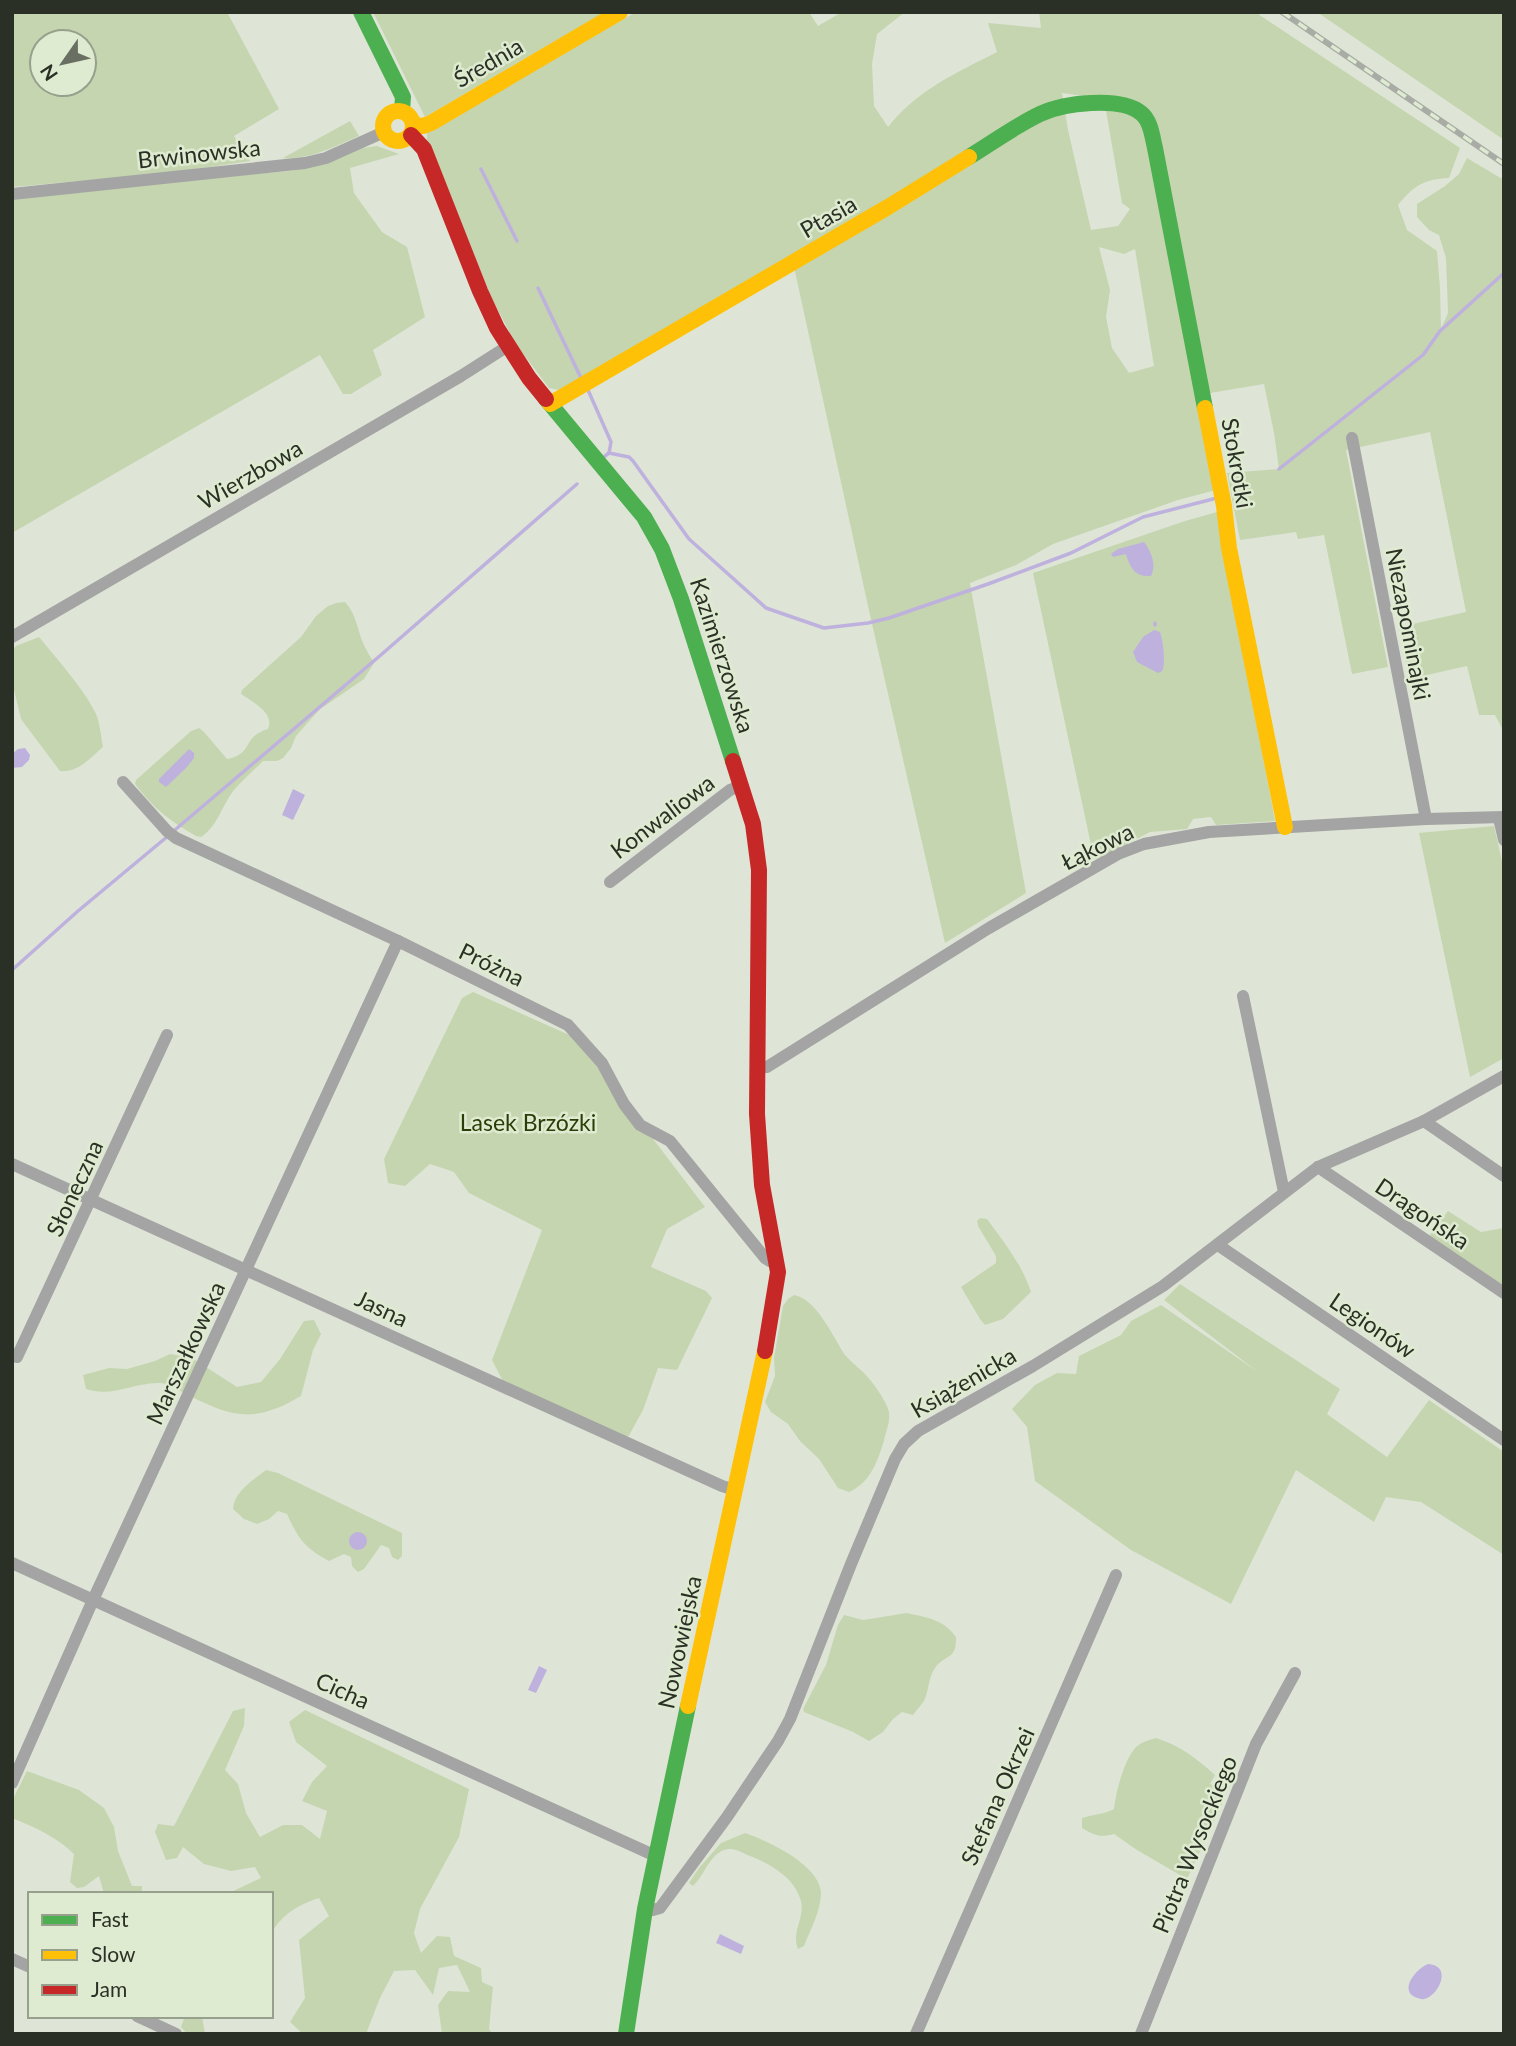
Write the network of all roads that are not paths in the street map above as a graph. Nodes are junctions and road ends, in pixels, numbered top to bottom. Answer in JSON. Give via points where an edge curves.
{"nodes":[{"id":1,"x":362,"y":12,"type":"edge"},
{"id":2,"x":620,"y":12,"type":"edge"},
{"id":3,"x":402,"y":110,"type":"junction"},
{"id":4,"x":1139,"y":110,"type":"joint"},
{"id":5,"x":412,"y":130,"type":"junction"},
{"id":6,"x":384,"y":132,"type":"junction"},
{"id":7,"x":12,"y":194,"type":"edge"},
{"id":8,"x":508,"y":346,"type":"junction"},
{"id":9,"x":550,"y":404,"type":"junction"},
{"id":10,"x":1352,"y":438,"type":"dead end"},
{"id":11,"x":12,"y":637,"type":"edge"},
{"id":12,"x":123,"y":782,"type":"dead end"},
{"id":13,"x":742,"y":785,"type":"junction"},
{"id":14,"x":1501,"y":818,"type":"edge"},
{"id":15,"x":1426,"y":819,"type":"junction"},
{"id":16,"x":1285,"y":827,"type":"junction"},
{"id":17,"x":1504,"y":840,"type":"edge"},
{"id":18,"x":610,"y":883,"type":"dead end"},
{"id":19,"x":398,"y":941,"type":"junction"},
{"id":20,"x":1243,"y":996,"type":"dead end"},
{"id":21,"x":167,"y":1035,"type":"dead end"},
{"id":22,"x":757,"y":1067,"type":"junction"},
{"id":23,"x":1504,"y":1076,"type":"edge"},
{"id":24,"x":1424,"y":1121,"type":"junction"},
{"id":25,"x":12,"y":1164,"type":"edge"},
{"id":26,"x":1318,"y":1167,"type":"junction"},
{"id":27,"x":1504,"y":1176,"type":"edge"},
{"id":28,"x":1284,"y":1192,"type":"junction"},
{"id":29,"x":92,"y":1200,"type":"junction"},
{"id":30,"x":1218,"y":1245,"type":"junction"},
{"id":31,"x":776,"y":1261,"type":"junction"},
{"id":32,"x":247,"y":1269,"type":"junction"},
{"id":33,"x":1504,"y":1293,"type":"edge"},
{"id":34,"x":17,"y":1357,"type":"dead end"},
{"id":35,"x":1504,"y":1440,"type":"edge"},
{"id":36,"x":735,"y":1490,"type":"junction"},
{"id":37,"x":12,"y":1563,"type":"edge"},
{"id":38,"x":1116,"y":1575,"type":"dead end"},
{"id":39,"x":93,"y":1600,"type":"junction"},
{"id":40,"x":1296,"y":1673,"type":"dead end"},
{"id":41,"x":12,"y":1783,"type":"edge"},
{"id":42,"x":657,"y":1854,"type":"junction"},
{"id":43,"x":645,"y":1909,"type":"junction"},
{"id":44,"x":12,"y":1959,"type":"edge"},
{"id":45,"x":28,"y":1966,"type":"edge"},
{"id":46,"x":142,"y":2018,"type":"edge"},
{"id":47,"x":176,"y":2034,"type":"edge"},
{"id":48,"x":626,"y":2034,"type":"edge"},
{"id":49,"x":916,"y":2034,"type":"edge"},
{"id":50,"x":1141,"y":2034,"type":"edge"}],
"edges":[{"from":1,"to":3,"type":"street","via":[[403,97]]},
{"from":2,"to":5,"type":"street","name":"Średnia"},
{"from":3,"to":5,"type":"street","via":[[410,116]]},
{"from":3,"to":6,"type":"street","via":[[386,116]]},
{"from":4,"to":9,"type":"street","name":"Ptasia","via":[[1091,104],[1040,114]]},
{"from":4,"to":16,"type":"street","name":"Stokrotki","via":[[1148,121],[1155,148]]},
{"from":5,"to":6,"type":"street","via":[[407,139],[397,141]]},
{"from":5,"to":8,"type":"street","name":"Kazimierzowska"},
{"from":6,"to":7,"type":"street","name":"Brwinowska","via":[[305,163]]},
{"from":8,"to":9,"type":"street","name":"Kazimierzowska"},
{"from":8,"to":11,"type":"street","name":"Wierzbowa"},
{"from":9,"to":13,"type":"street","name":"Kazimierzowska","via":[[643,517],[662,549]]},
{"from":10,"to":15,"type":"street","name":"Niezapominajki"},
{"from":12,"to":19,"type":"street","name":"Próżna","via":[[176,838]]},
{"from":13,"to":18,"type":"street","name":"Konwaliowa"},
{"from":13,"to":22,"type":"street","name":"Kazimierzowska","via":[[759,870]]},
{"from":14,"to":15,"type":"street","name":"Łąkowa"},
{"from":14,"to":17,"type":"street"},
{"from":15,"to":16,"type":"street","name":"Łąkowa"},
{"from":16,"to":22,"type":"street","name":"Łąkowa","via":[[1209,832],[1118,854],[989,928],[767,1067]]},
{"from":19,"to":31,"type":"street","name":"Próżna","via":[[568,1025],[602,1063],[640,1125],[670,1141],[765,1258]]},
{"from":19,"to":32,"type":"street","name":"Marszałkowska"},
{"from":20,"to":28,"type":"street"},
{"from":21,"to":29,"type":"street","name":"Słoneczna"},
{"from":22,"to":31,"type":"street","name":"Kazimierzowska","via":[[761,1173]]},
{"from":23,"to":24,"type":"street","name":"Książenicka"},
{"from":24,"to":26,"type":"street","name":"Książenicka"},
{"from":24,"to":27,"type":"street"},
{"from":25,"to":29,"type":"street","name":"Jasna"},
{"from":26,"to":28,"type":"street","name":"Książenicka"},
{"from":26,"to":33,"type":"street","name":"Dragońska"},
{"from":28,"to":30,"type":"street","name":"Książenicka"},
{"from":29,"to":32,"type":"street","name":"Jasna"},
{"from":29,"to":34,"type":"street","name":"Słoneczna"},
{"from":30,"to":35,"type":"street","name":"Legionów"},
{"from":30,"to":43,"type":"street","name":"Książenicka","via":[[1163,1286],[918,1431],[904,1444],[778,1741],[660,1908]]},
{"from":31,"to":36,"type":"street","name":"Nowowiejska","via":[[774,1305]]},
{"from":32,"to":36,"type":"street","name":"Jasna"},
{"from":32,"to":39,"type":"street","name":"Marszałkowska"},
{"from":36,"to":42,"type":"street","name":"Nowowiejska"},
{"from":37,"to":39,"type":"street","name":"Cicha"},
{"from":38,"to":49,"type":"street","name":"Stefana Okrzei"},
{"from":39,"to":41,"type":"street","name":"Marszałkowska"},
{"from":39,"to":42,"type":"street","name":"Cicha"},
{"from":40,"to":50,"type":"street","name":"Piotra Wysockiego","via":[[1256,1744]]},
{"from":42,"to":43,"type":"street","name":"Nowowiejska"},
{"from":43,"to":48,"type":"street","name":"Nowowiejska"},
{"from":44,"to":45,"type":"street"},
{"from":46,"to":47,"type":"street"}]}
